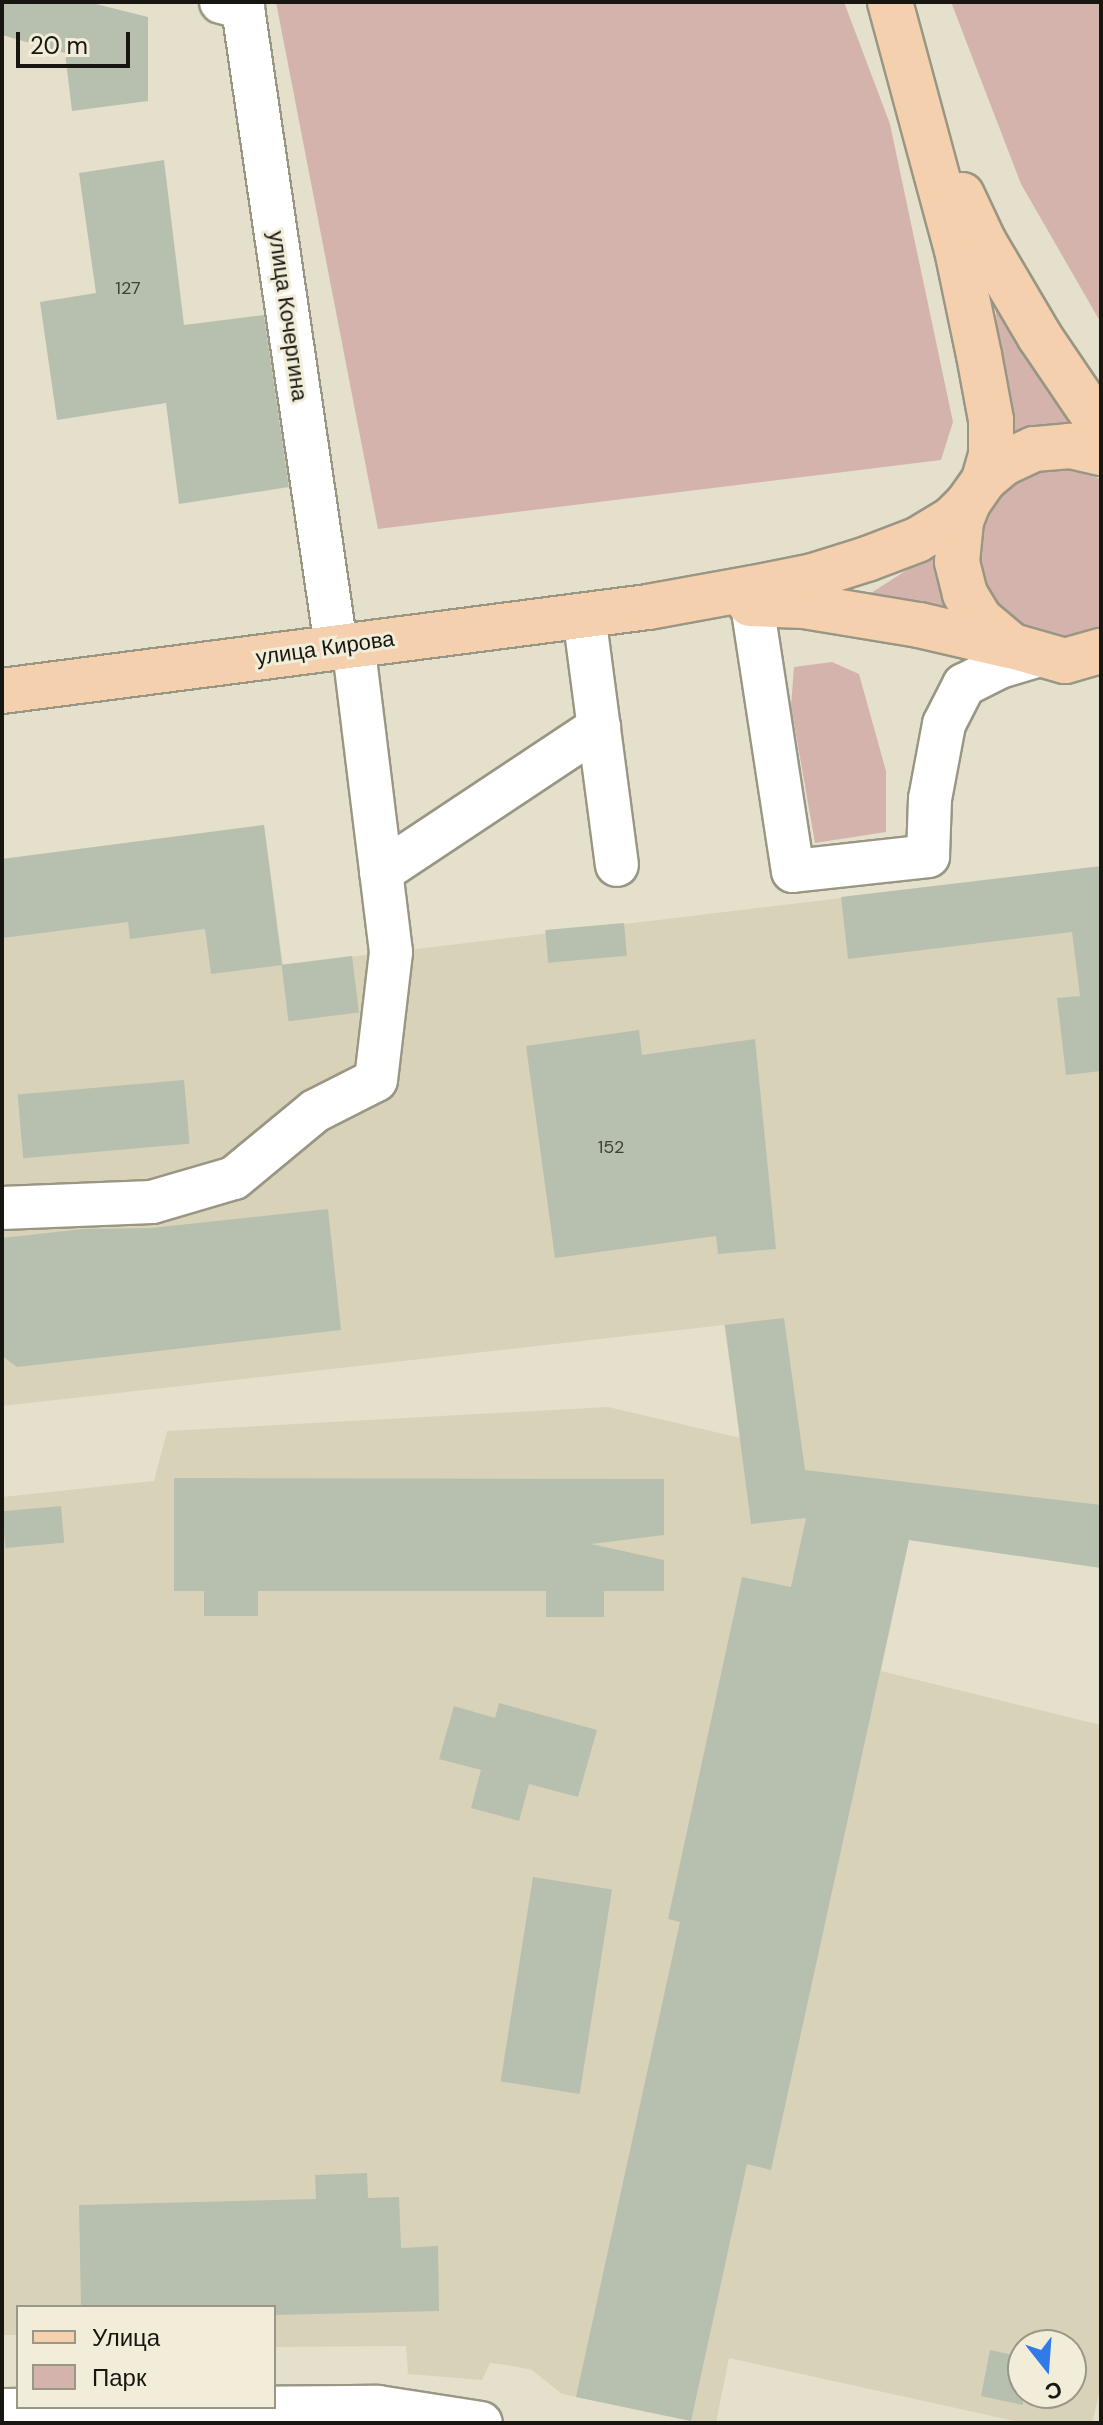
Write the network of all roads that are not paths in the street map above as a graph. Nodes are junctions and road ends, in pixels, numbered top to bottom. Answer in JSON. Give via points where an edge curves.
{"nodes":[{"id":1,"x":890,"y":2,"type":"edge"},
{"id":2,"x":234,"y":4,"type":"edge"},
{"id":3,"x":917,"y":94,"type":"junction"},
{"id":4,"x":1101,"y":427,"type":"edge"},
{"id":5,"x":1101,"y":453,"type":"edge"},
{"id":6,"x":976,"y":492,"type":"junction"},
{"id":7,"x":752,"y":604,"type":"junction"},
{"id":8,"x":648,"y":607,"type":"junction"},
{"id":9,"x":584,"y":615,"type":"junction"},
{"id":10,"x":344,"y":645,"type":"junction"},
{"id":11,"x":1064,"y":657,"type":"edge"},
{"id":12,"x":2,"y":691,"type":"edge"},
{"id":13,"x":599,"y":727,"type":"junction"},
{"id":14,"x":617,"y":865,"type":"dead end"},
{"id":15,"x":381,"y":872,"type":"junction"},
{"id":16,"x":2,"y":1208,"type":"edge"},
{"id":17,"x":276,"y":2408,"type":"edge"},
{"id":18,"x":127,"y":2409,"type":"edge"},
{"id":19,"x":2,"y":2410,"type":"edge"},
{"id":20,"x":481,"y":2423,"type":"edge"}],
"edges":[{"from":1,"to":3,"type":"main road"},
{"from":2,"to":10,"type":"street","name":"улица Кочергина"},
{"from":3,"to":4,"type":"main road","via":[[984,242]]},
{"from":3,"to":6,"type":"main road","via":[[957,250],[991,420],[991,455]]},
{"from":5,"to":6,"type":"main road","via":[[1070,446],[1034,449],[1004,463]]},
{"from":6,"to":8,"type":"main road","via":[[952,519],[917,540],[867,559],[813,576]]},
{"from":6,"to":11,"type":"main road","via":[[961,521],[957,562],[965,594],[980,619]]},
{"from":7,"to":8,"type":"main road"},
{"from":7,"to":11,"type":"main road","via":[[804,606]]},
{"from":7,"to":11,"type":"street","via":[[793,871],[928,856],[930,799],[944,724],[964,685],[1000,667]]},
{"from":8,"to":9,"type":"main road","name":"улица Кирова"},
{"from":9,"to":10,"type":"main road","name":"улица Кирова"},
{"from":9,"to":13,"type":"street"},
{"from":10,"to":12,"type":"main road","name":"улица Кирова"},
{"from":10,"to":15,"type":"street","name":"улица Кочергина"},
{"from":13,"to":14,"type":"street"},
{"from":13,"to":15,"type":"street"},
{"from":15,"to":16,"type":"street","name":"улица Кочергина","via":[[391,952],[376,1080],[315,1111],[234,1178],[152,1202]]},
{"from":17,"to":20,"type":"street","via":[[378,2407]]},
{"from":18,"to":19,"type":"street"}]}
